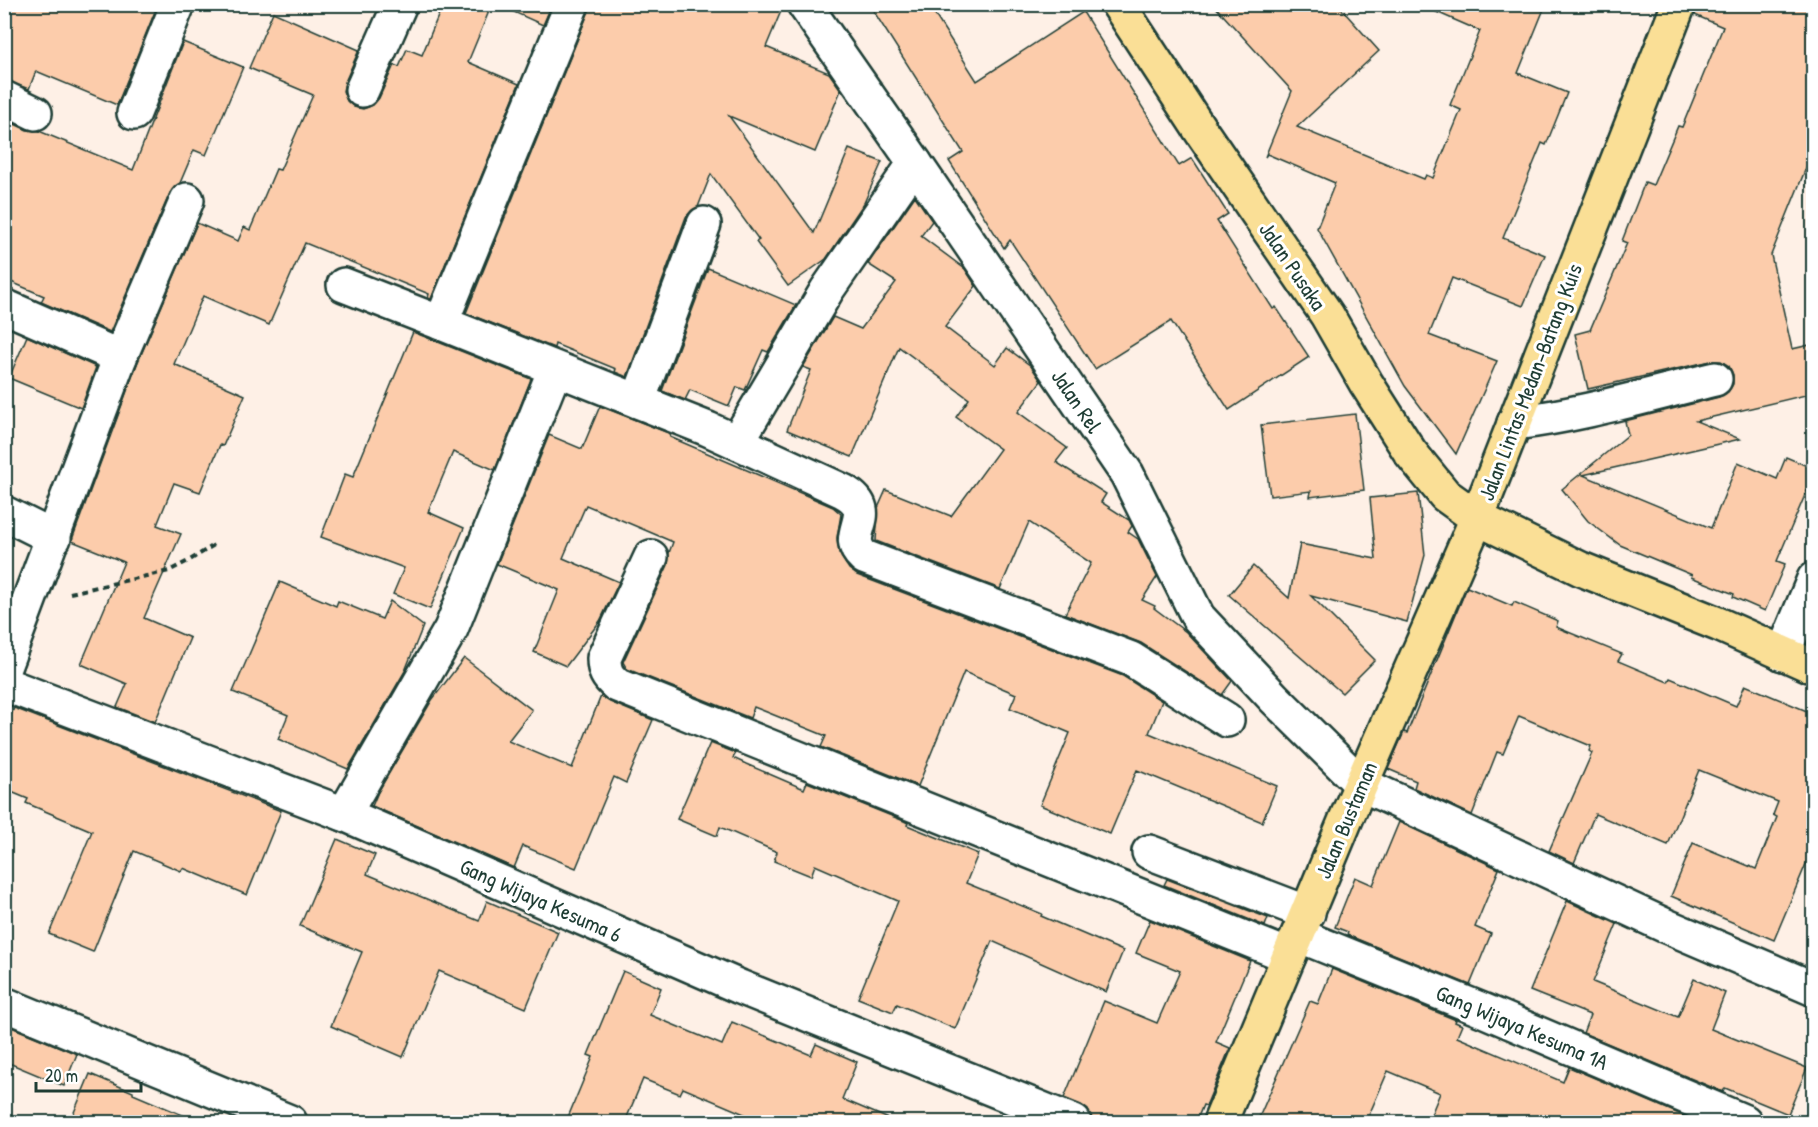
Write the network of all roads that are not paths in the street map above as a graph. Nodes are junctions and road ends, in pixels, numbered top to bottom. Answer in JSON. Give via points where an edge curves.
{"nodes":[{"id":1,"x":178,"y":4,"type":"edge"},
{"id":2,"x":400,"y":4,"type":"edge"},
{"id":3,"x":572,"y":4,"type":"edge"},
{"id":4,"x":804,"y":4,"type":"edge"},
{"id":5,"x":1118,"y":4,"type":"edge"},
{"id":6,"x":1679,"y":4,"type":"edge"},
{"id":7,"x":362,"y":90,"type":"dead end"},
{"id":8,"x":4,"y":98,"type":"edge"},
{"id":9,"x":35,"y":113,"type":"dead end"},
{"id":10,"x":134,"y":113,"type":"dead end"},
{"id":11,"x":915,"y":163,"type":"junction"},
{"id":12,"x":188,"y":200,"type":"dead end"},
{"id":13,"x":704,"y":224,"type":"dead end"},
{"id":14,"x":344,"y":285,"type":"dead end"},
{"id":15,"x":4,"y":306,"type":"edge"},
{"id":16,"x":441,"y":323,"type":"junction"},
{"id":17,"x":120,"y":357,"type":"junction"},
{"id":18,"x":555,"y":369,"type":"junction"},
{"id":19,"x":1715,"y":379,"type":"dead end"},
{"id":20,"x":638,"y":401,"type":"junction"},
{"id":21,"x":1514,"y":423,"type":"junction"},
{"id":22,"x":737,"y":442,"type":"junction"},
{"id":23,"x":4,"y":513,"type":"edge"},
{"id":24,"x":1477,"y":518,"type":"junction"},
{"id":25,"x":54,"y":538,"type":"junction"},
{"id":26,"x":651,"y":557,"type":"dead end"},
{"id":27,"x":1814,"y":579,"type":"edge"},
{"id":28,"x":1783,"y":654,"type":"junction"},
{"id":29,"x":4,"y":667,"type":"edge"},
{"id":30,"x":1814,"y":667,"type":"edge"},
{"id":31,"x":4,"y":684,"type":"edge"},
{"id":32,"x":1227,"y":720,"type":"dead end"},
{"id":33,"x":1361,"y":784,"type":"junction"},
{"id":34,"x":344,"y":814,"type":"junction"},
{"id":35,"x":1149,"y":852,"type":"dead end"},
{"id":36,"x":1298,"y":934,"type":"junction"},
{"id":37,"x":1814,"y":989,"type":"edge"},
{"id":38,"x":4,"y":1004,"type":"edge"},
{"id":39,"x":290,"y":1122,"type":"edge"},
{"id":40,"x":1074,"y":1122,"type":"edge"},
{"id":41,"x":1220,"y":1122,"type":"edge"},
{"id":42,"x":1745,"y":1122,"type":"edge"}],
"edges":[{"from":1,"to":10,"type":"street"},
{"from":2,"to":7,"type":"street"},
{"from":3,"to":16,"type":"street"},
{"from":4,"to":11,"type":"street","name":"Jalan Rel"},
{"from":5,"to":24,"type":"main road","name":"Jalan Pusaka","via":[[1327,315],[1410,452],[1445,495]]},
{"from":6,"to":21,"type":"main road","name":"Jalan Lintas Medan–Batang Kuis"},
{"from":8,"to":9,"type":"street"},
{"from":11,"to":22,"type":"street","via":[[827,290]]},
{"from":11,"to":33,"type":"street","name":"Jalan Rel","via":[[1127,474],[1198,617]]},
{"from":12,"to":17,"type":"street"},
{"from":13,"to":20,"type":"street"},
{"from":14,"to":16,"type":"street"},
{"from":15,"to":17,"type":"street"},
{"from":16,"to":18,"type":"street"},
{"from":17,"to":25,"type":"street"},
{"from":18,"to":20,"type":"street"},
{"from":18,"to":34,"type":"street","via":[[451,629]]},
{"from":19,"to":21,"type":"street"},
{"from":20,"to":22,"type":"street"},
{"from":21,"to":24,"type":"main road","name":"Jalan Lintas Medan–Batang Kuis"},
{"from":22,"to":32,"type":"street","via":[[852,496],[861,511],[854,544],[864,556],[1131,659]]},
{"from":23,"to":25,"type":"street"},
{"from":24,"to":28,"type":"main road","name":"Jalan Lintas Medan–Batang Kuis","via":[[1581,569]]},
{"from":24,"to":33,"type":"main road","name":"Jalan Bustaman"},
{"from":25,"to":29,"type":"street"},
{"from":26,"to":36,"type":"street","via":[[604,658],[608,678],[617,685]]},
{"from":27,"to":28,"type":"street"},
{"from":28,"to":30,"type":"main road","name":"Jalan Lintas Medan–Batang Kuis"},
{"from":31,"to":34,"type":"street","name":"Gang Wijaya Kesuma 6"},
{"from":33,"to":36,"type":"main road","name":"Jalan Bustaman"},
{"from":33,"to":37,"type":"street","name":"Jalan Rel","via":[[1653,920]]},
{"from":34,"to":40,"type":"street","name":"Gang Wijaya Kesuma 6","via":[[740,987]]},
{"from":35,"to":36,"type":"street"},
{"from":36,"to":41,"type":"main road","name":"Jalan Bustaman"},
{"from":36,"to":42,"type":"street","name":"Gang Wijaya Kesuma 1A"},
{"from":38,"to":39,"type":"street"}]}
